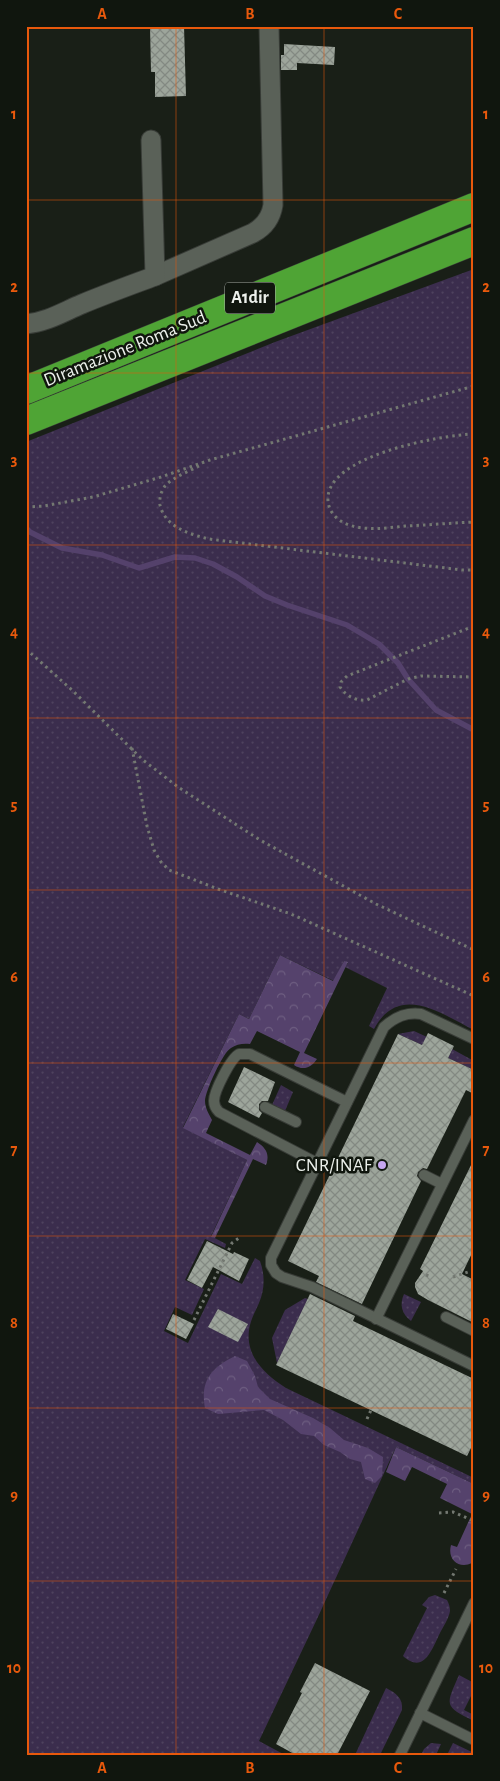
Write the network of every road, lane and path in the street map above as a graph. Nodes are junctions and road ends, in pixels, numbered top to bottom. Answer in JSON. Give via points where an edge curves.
{"nodes":[{"id":1,"x":269,"y":26,"type":"edge"},
{"id":2,"x":151,"y":140,"type":"dead end"},
{"id":3,"x":474,"y":207,"type":"edge"},
{"id":4,"x":474,"y":241,"type":"edge"},
{"id":5,"x":474,"y":248,"type":"edge"},
{"id":6,"x":155,"y":276,"type":"junction"},
{"id":7,"x":374,"y":281,"type":"junction"},
{"id":8,"x":26,"y":324,"type":"edge"},
{"id":9,"x":474,"y":386,"type":"edge"},
{"id":10,"x":26,"y":390,"type":"edge"},
{"id":11,"x":26,"y":421,"type":"edge"},
{"id":12,"x":474,"y":434,"type":"edge"},
{"id":13,"x":210,"y":460,"type":"junction"},
{"id":14,"x":26,"y":506,"type":"edge"},
{"id":15,"x":474,"y":522,"type":"edge"},
{"id":16,"x":474,"y":572,"type":"edge"},
{"id":17,"x":474,"y":626,"type":"edge"},
{"id":18,"x":26,"y":648,"type":"edge"},
{"id":19,"x":474,"y":677,"type":"edge"},
{"id":20,"x":132,"y":748,"type":"junction"},
{"id":21,"x":474,"y":950,"type":"edge"},
{"id":22,"x":474,"y":996,"type":"edge"},
{"id":23,"x":474,"y":1039,"type":"edge"},
{"id":24,"x":347,"y":1102,"type":"junction"},
{"id":25,"x":265,"y":1107,"type":"dead end"},
{"id":26,"x":474,"y":1120,"type":"edge"},
{"id":27,"x":296,"y":1122,"type":"dead end"},
{"id":28,"x":317,"y":1163,"type":"junction"},
{"id":29,"x":424,"y":1176,"type":"dead end"},
{"id":30,"x":442,"y":1184,"type":"junction"},
{"id":31,"x":238,"y":1238,"type":"dead end"},
{"id":32,"x":474,"y":1270,"type":"edge"},
{"id":33,"x":453,"y":1277,"type":"dead end"},
{"id":34,"x":446,"y":1317,"type":"dead end"},
{"id":35,"x":376,"y":1319,"type":"junction"},
{"id":36,"x":194,"y":1320,"type":"dead end"},
{"id":37,"x":474,"y":1331,"type":"edge"},
{"id":38,"x":474,"y":1366,"type":"edge"},
{"id":39,"x":371,"y":1410,"type":"dead end"},
{"id":40,"x":366,"y":1419,"type":"dead end"},
{"id":41,"x":439,"y":1513,"type":"dead end"},
{"id":42,"x":474,"y":1521,"type":"edge"},
{"id":43,"x":456,"y":1569,"type":"dead end"},
{"id":44,"x":444,"y":1592,"type":"dead end"},
{"id":45,"x":474,"y":1603,"type":"edge"},
{"id":46,"x":420,"y":1714,"type":"junction"},
{"id":47,"x":474,"y":1740,"type":"edge"},
{"id":48,"x":400,"y":1755,"type":"edge"}],
"edges":[{"from":1,"to":6,"type":"street","via":[[270,216],[253,233]]},
{"from":2,"to":6,"type":"street"},
{"from":3,"to":10,"type":"highway","name":"Diramazione Roma Sud","number":"A1dir"},
{"from":4,"to":7,"type":"highway","name":"Diramazione Roma Sud","number":"A1dir"},
{"from":5,"to":7,"type":"highway"},
{"from":6,"to":8,"type":"street","via":[[55,317]]},
{"from":7,"to":11,"type":"highway","name":"Diramazione Roma Sud","number":"A1dir"},
{"from":9,"to":13,"type":"path"},
{"from":12,"to":15,"type":"path","via":[[430,440],[371,456],[340,475],[328,498],[330,510],[336,518],[357,527]]},
{"from":13,"to":14,"type":"path","via":[[93,497]]},
{"from":13,"to":16,"type":"path","via":[[176,478],[162,491],[159,501],[162,510],[178,528],[209,539]]},
{"from":17,"to":19,"type":"path","via":[[347,676],[340,687],[345,694],[360,701],[421,676]]},
{"from":18,"to":20,"type":"path"},
{"from":20,"to":21,"type":"path","via":[[178,787],[260,840],[376,904]]},
{"from":20,"to":22,"type":"path","via":[[154,850],[169,870],[291,914]]},
{"from":23,"to":24,"type":"lane","via":[[421,1014],[412,1012],[392,1020],[384,1027]]},
{"from":24,"to":28,"type":"lane"},
{"from":24,"to":28,"type":"lane","via":[[250,1054],[239,1054],[231,1062],[214,1098],[215,1108]]},
{"from":25,"to":27,"type":"lane"},
{"from":26,"to":30,"type":"lane"},
{"from":28,"to":35,"type":"lane","via":[[271,1258],[271,1265],[282,1277],[312,1287]]},
{"from":29,"to":30,"type":"lane"},
{"from":30,"to":35,"type":"lane"},
{"from":31,"to":36,"type":"path","via":[[232,1243]]},
{"from":32,"to":33,"type":"path"},
{"from":34,"to":37,"type":"lane"},
{"from":35,"to":38,"type":"lane"},
{"from":39,"to":40,"type":"path"},
{"from":41,"to":42,"type":"path","via":[[453,1512]]},
{"from":43,"to":44,"type":"path"},
{"from":45,"to":46,"type":"lane"},
{"from":46,"to":47,"type":"lane"},
{"from":46,"to":48,"type":"lane"}]}
